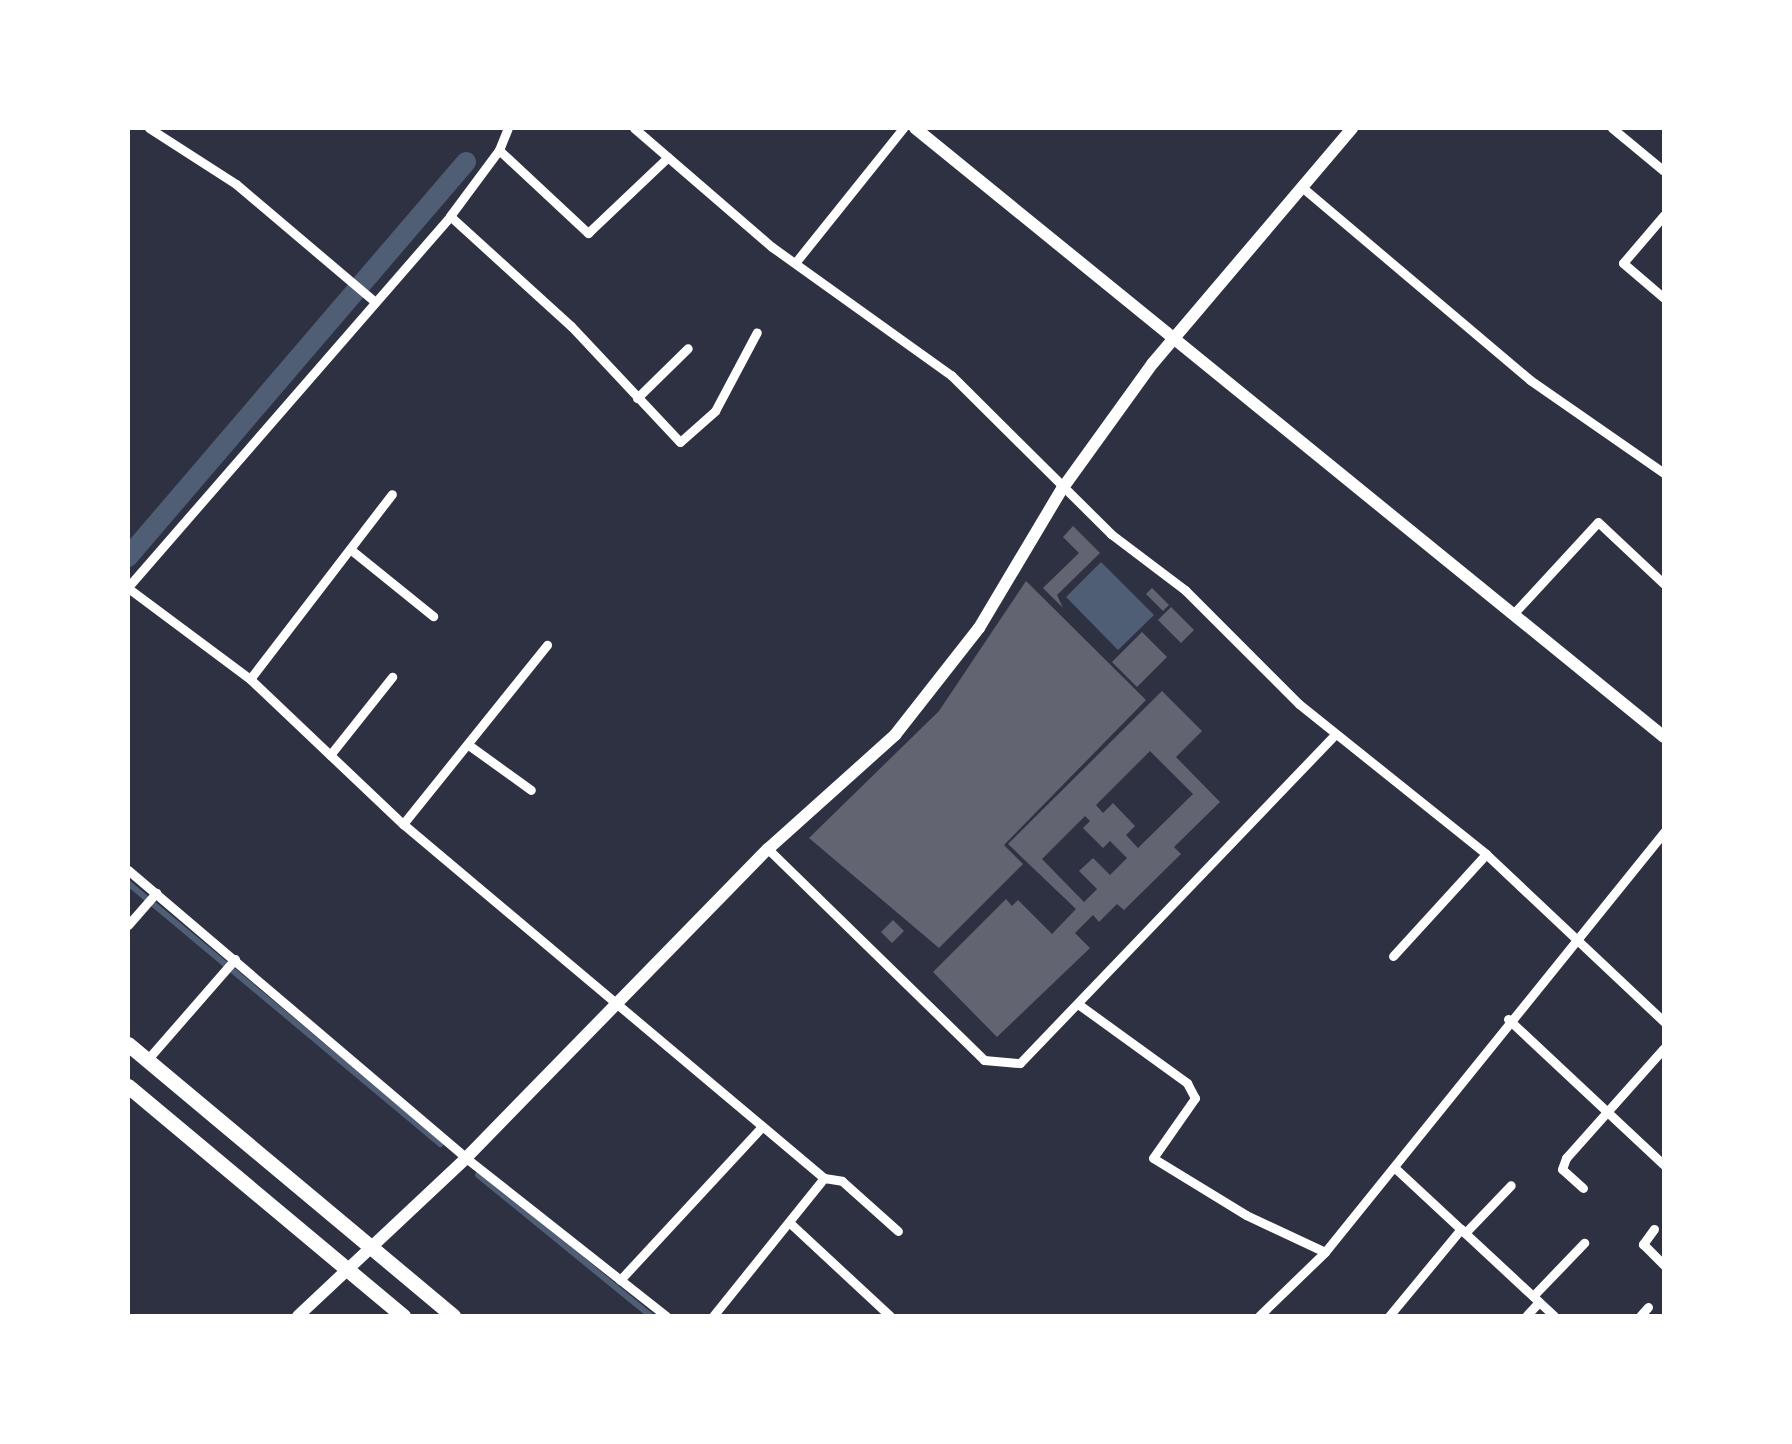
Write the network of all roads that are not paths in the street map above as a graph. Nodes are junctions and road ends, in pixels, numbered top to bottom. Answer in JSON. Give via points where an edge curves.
{"nodes":[{"id":1,"x":148,"y":128,"type":"edge"},
{"id":2,"x":508,"y":128,"type":"edge"},
{"id":3,"x":634,"y":128,"type":"edge"},
{"id":4,"x":903,"y":128,"type":"edge"},
{"id":5,"x":915,"y":128,"type":"edge"},
{"id":6,"x":1352,"y":128,"type":"edge"},
{"id":7,"x":1612,"y":128,"type":"edge"},
{"id":8,"x":499,"y":150,"type":"junction"},
{"id":9,"x":668,"y":157,"type":"junction"},
{"id":10,"x":1664,"y":171,"type":"edge"},
{"id":11,"x":1303,"y":188,"type":"junction"},
{"id":12,"x":1664,"y":215,"type":"edge"},
{"id":13,"x":450,"y":216,"type":"junction"},
{"id":14,"x":795,"y":263,"type":"junction"},
{"id":15,"x":1664,"y":298,"type":"edge"},
{"id":16,"x":373,"y":300,"type":"junction"},
{"id":17,"x":757,"y":332,"type":"dead end"},
{"id":18,"x":1181,"y":338,"type":"junction"},
{"id":19,"x":688,"y":348,"type":"dead end"},
{"id":20,"x":636,"y":398,"type":"junction"},
{"id":21,"x":1664,"y":473,"type":"edge"},
{"id":22,"x":1062,"y":489,"type":"junction"},
{"id":23,"x":392,"y":494,"type":"dead end"},
{"id":24,"x":350,"y":549,"type":"junction"},
{"id":25,"x":1664,"y":584,"type":"edge"},
{"id":26,"x":128,"y":588,"type":"edge"},
{"id":27,"x":1515,"y":612,"type":"junction"},
{"id":28,"x":432,"y":616,"type":"dead end"},
{"id":29,"x":547,"y":645,"type":"dead end"},
{"id":30,"x":392,"y":677,"type":"dead end"},
{"id":31,"x":250,"y":679,"type":"junction"},
{"id":32,"x":1336,"y":734,"type":"junction"},
{"id":33,"x":1664,"y":737,"type":"edge"},
{"id":34,"x":470,"y":746,"type":"junction"},
{"id":35,"x":330,"y":756,"type":"junction"},
{"id":36,"x":531,"y":790,"type":"dead end"},
{"id":37,"x":402,"y":824,"type":"junction"},
{"id":38,"x":1664,"y":832,"type":"edge"},
{"id":39,"x":768,"y":849,"type":"junction"},
{"id":40,"x":1486,"y":854,"type":"junction"},
{"id":41,"x":128,"y":870,"type":"edge"},
{"id":42,"x":155,"y":894,"type":"junction"},
{"id":43,"x":128,"y":926,"type":"edge"},
{"id":44,"x":1577,"y":936,"type":"junction"},
{"id":45,"x":1392,"y":956,"type":"dead end"},
{"id":46,"x":234,"y":960,"type":"junction"},
{"id":47,"x":618,"y":1003,"type":"junction"},
{"id":48,"x":1078,"y":1004,"type":"junction"},
{"id":49,"x":1508,"y":1019,"type":"junction"},
{"id":50,"x":1664,"y":1022,"type":"edge"},
{"id":51,"x":128,"y":1044,"type":"edge"},
{"id":52,"x":1664,"y":1048,"type":"edge"},
{"id":53,"x":146,"y":1060,"type":"junction"},
{"id":54,"x":128,"y":1086,"type":"edge"},
{"id":55,"x":1609,"y":1110,"type":"junction"},
{"id":56,"x":761,"y":1128,"type":"junction"},
{"id":57,"x":466,"y":1158,"type":"junction"},
{"id":58,"x":1664,"y":1165,"type":"edge"},
{"id":59,"x":1395,"y":1168,"type":"junction"},
{"id":60,"x":824,"y":1178,"type":"junction"},
{"id":61,"x":1511,"y":1184,"type":"dead end"},
{"id":62,"x":1584,"y":1188,"type":"dead end"},
{"id":63,"x":791,"y":1224,"type":"junction"},
{"id":64,"x":1654,"y":1229,"type":"dead end"},
{"id":65,"x":1463,"y":1231,"type":"junction"},
{"id":66,"x":898,"y":1232,"type":"dead end"},
{"id":67,"x":1584,"y":1243,"type":"dead end"},
{"id":68,"x":371,"y":1247,"type":"junction"},
{"id":69,"x":1325,"y":1252,"type":"junction"},
{"id":70,"x":1664,"y":1265,"type":"edge"},
{"id":71,"x":347,"y":1270,"type":"junction"},
{"id":72,"x":620,"y":1280,"type":"junction"},
{"id":73,"x":1536,"y":1299,"type":"junction"},
{"id":74,"x":1648,"y":1307,"type":"dead end"},
{"id":75,"x":298,"y":1316,"type":"edge"},
{"id":76,"x":403,"y":1316,"type":"edge"},
{"id":77,"x":453,"y":1316,"type":"edge"},
{"id":78,"x":666,"y":1316,"type":"edge"},
{"id":79,"x":713,"y":1316,"type":"edge"},
{"id":80,"x":890,"y":1316,"type":"edge"},
{"id":81,"x":1260,"y":1316,"type":"edge"},
{"id":82,"x":1388,"y":1316,"type":"edge"},
{"id":83,"x":1526,"y":1316,"type":"edge"},
{"id":84,"x":1554,"y":1316,"type":"edge"},
{"id":85,"x":1640,"y":1316,"type":"edge"}],
"edges":[{"from":1,"to":16,"type":"street","via":[[236,184]]},
{"from":2,"to":8,"type":"street"},
{"from":3,"to":9,"type":"street"},
{"from":4,"to":14,"type":"street"},
{"from":5,"to":18,"type":"main road"},
{"from":6,"to":11,"type":"main road"},
{"from":7,"to":10,"type":"street"},
{"from":8,"to":9,"type":"street","via":[[588,233]]},
{"from":8,"to":13,"type":"street"},
{"from":9,"to":14,"type":"street"},
{"from":11,"to":18,"type":"main road"},
{"from":11,"to":21,"type":"street","via":[[1530,380]]},
{"from":12,"to":15,"type":"street","via":[[1623,263]]},
{"from":13,"to":16,"type":"street"},
{"from":13,"to":20,"type":"street","via":[[571,326]]},
{"from":14,"to":22,"type":"street","via":[[951,376]]},
{"from":16,"to":26,"type":"street"},
{"from":17,"to":20,"type":"street","via":[[716,411],[680,442]]},
{"from":18,"to":22,"type":"main road","via":[[1153,364]]},
{"from":18,"to":27,"type":"main road"},
{"from":19,"to":20,"type":"street"},
{"from":22,"to":32,"type":"street","via":[[1185,590]]},
{"from":22,"to":39,"type":"main road","via":[[948,672],[895,736]]},
{"from":23,"to":24,"type":"street"},
{"from":24,"to":28,"type":"street"},
{"from":24,"to":31,"type":"street"},
{"from":25,"to":27,"type":"street","via":[[1598,522]]},
{"from":26,"to":31,"type":"street"},
{"from":27,"to":33,"type":"main road"},
{"from":29,"to":34,"type":"street"},
{"from":30,"to":35,"type":"street"},
{"from":31,"to":35,"type":"street"},
{"from":32,"to":40,"type":"street"},
{"from":32,"to":48,"type":"street"},
{"from":34,"to":36,"type":"street"},
{"from":34,"to":37,"type":"street"},
{"from":35,"to":37,"type":"street"},
{"from":37,"to":47,"type":"street"},
{"from":38,"to":44,"type":"street"},
{"from":39,"to":47,"type":"main road"},
{"from":39,"to":48,"type":"street","via":[[984,1060],[1020,1063]]},
{"from":40,"to":44,"type":"street"},
{"from":40,"to":45,"type":"street"},
{"from":41,"to":42,"type":"street"},
{"from":42,"to":43,"type":"street"},
{"from":42,"to":46,"type":"street"},
{"from":44,"to":49,"type":"street"},
{"from":44,"to":50,"type":"street"},
{"from":46,"to":53,"type":"street"},
{"from":46,"to":57,"type":"street"},
{"from":47,"to":56,"type":"street"},
{"from":47,"to":57,"type":"main road"},
{"from":48,"to":69,"type":"street","via":[[1187,1083],[1194,1098],[1153,1158],[1246,1215]]},
{"from":49,"to":55,"type":"street"},
{"from":49,"to":59,"type":"street"},
{"from":51,"to":53,"type":"highway"},
{"from":52,"to":55,"type":"street"},
{"from":53,"to":68,"type":"highway"},
{"from":54,"to":71,"type":"highway"},
{"from":55,"to":58,"type":"street"},
{"from":55,"to":62,"type":"street","via":[[1562,1170]]},
{"from":56,"to":60,"type":"street"},
{"from":56,"to":72,"type":"street"},
{"from":57,"to":68,"type":"main road"},
{"from":57,"to":72,"type":"street"},
{"from":59,"to":65,"type":"street"},
{"from":59,"to":69,"type":"street"},
{"from":60,"to":63,"type":"street"},
{"from":60,"to":66,"type":"street","via":[[842,1181]]},
{"from":61,"to":65,"type":"street"},
{"from":63,"to":79,"type":"street"},
{"from":63,"to":80,"type":"street"},
{"from":64,"to":70,"type":"street","via":[[1643,1244]]},
{"from":65,"to":73,"type":"street"},
{"from":65,"to":82,"type":"street"},
{"from":67,"to":73,"type":"street"},
{"from":68,"to":71,"type":"main road"},
{"from":68,"to":77,"type":"highway"},
{"from":69,"to":81,"type":"street"},
{"from":71,"to":75,"type":"main road"},
{"from":71,"to":76,"type":"highway"},
{"from":72,"to":78,"type":"street"},
{"from":73,"to":83,"type":"street"},
{"from":73,"to":84,"type":"street"},
{"from":74,"to":85,"type":"street"}]}
